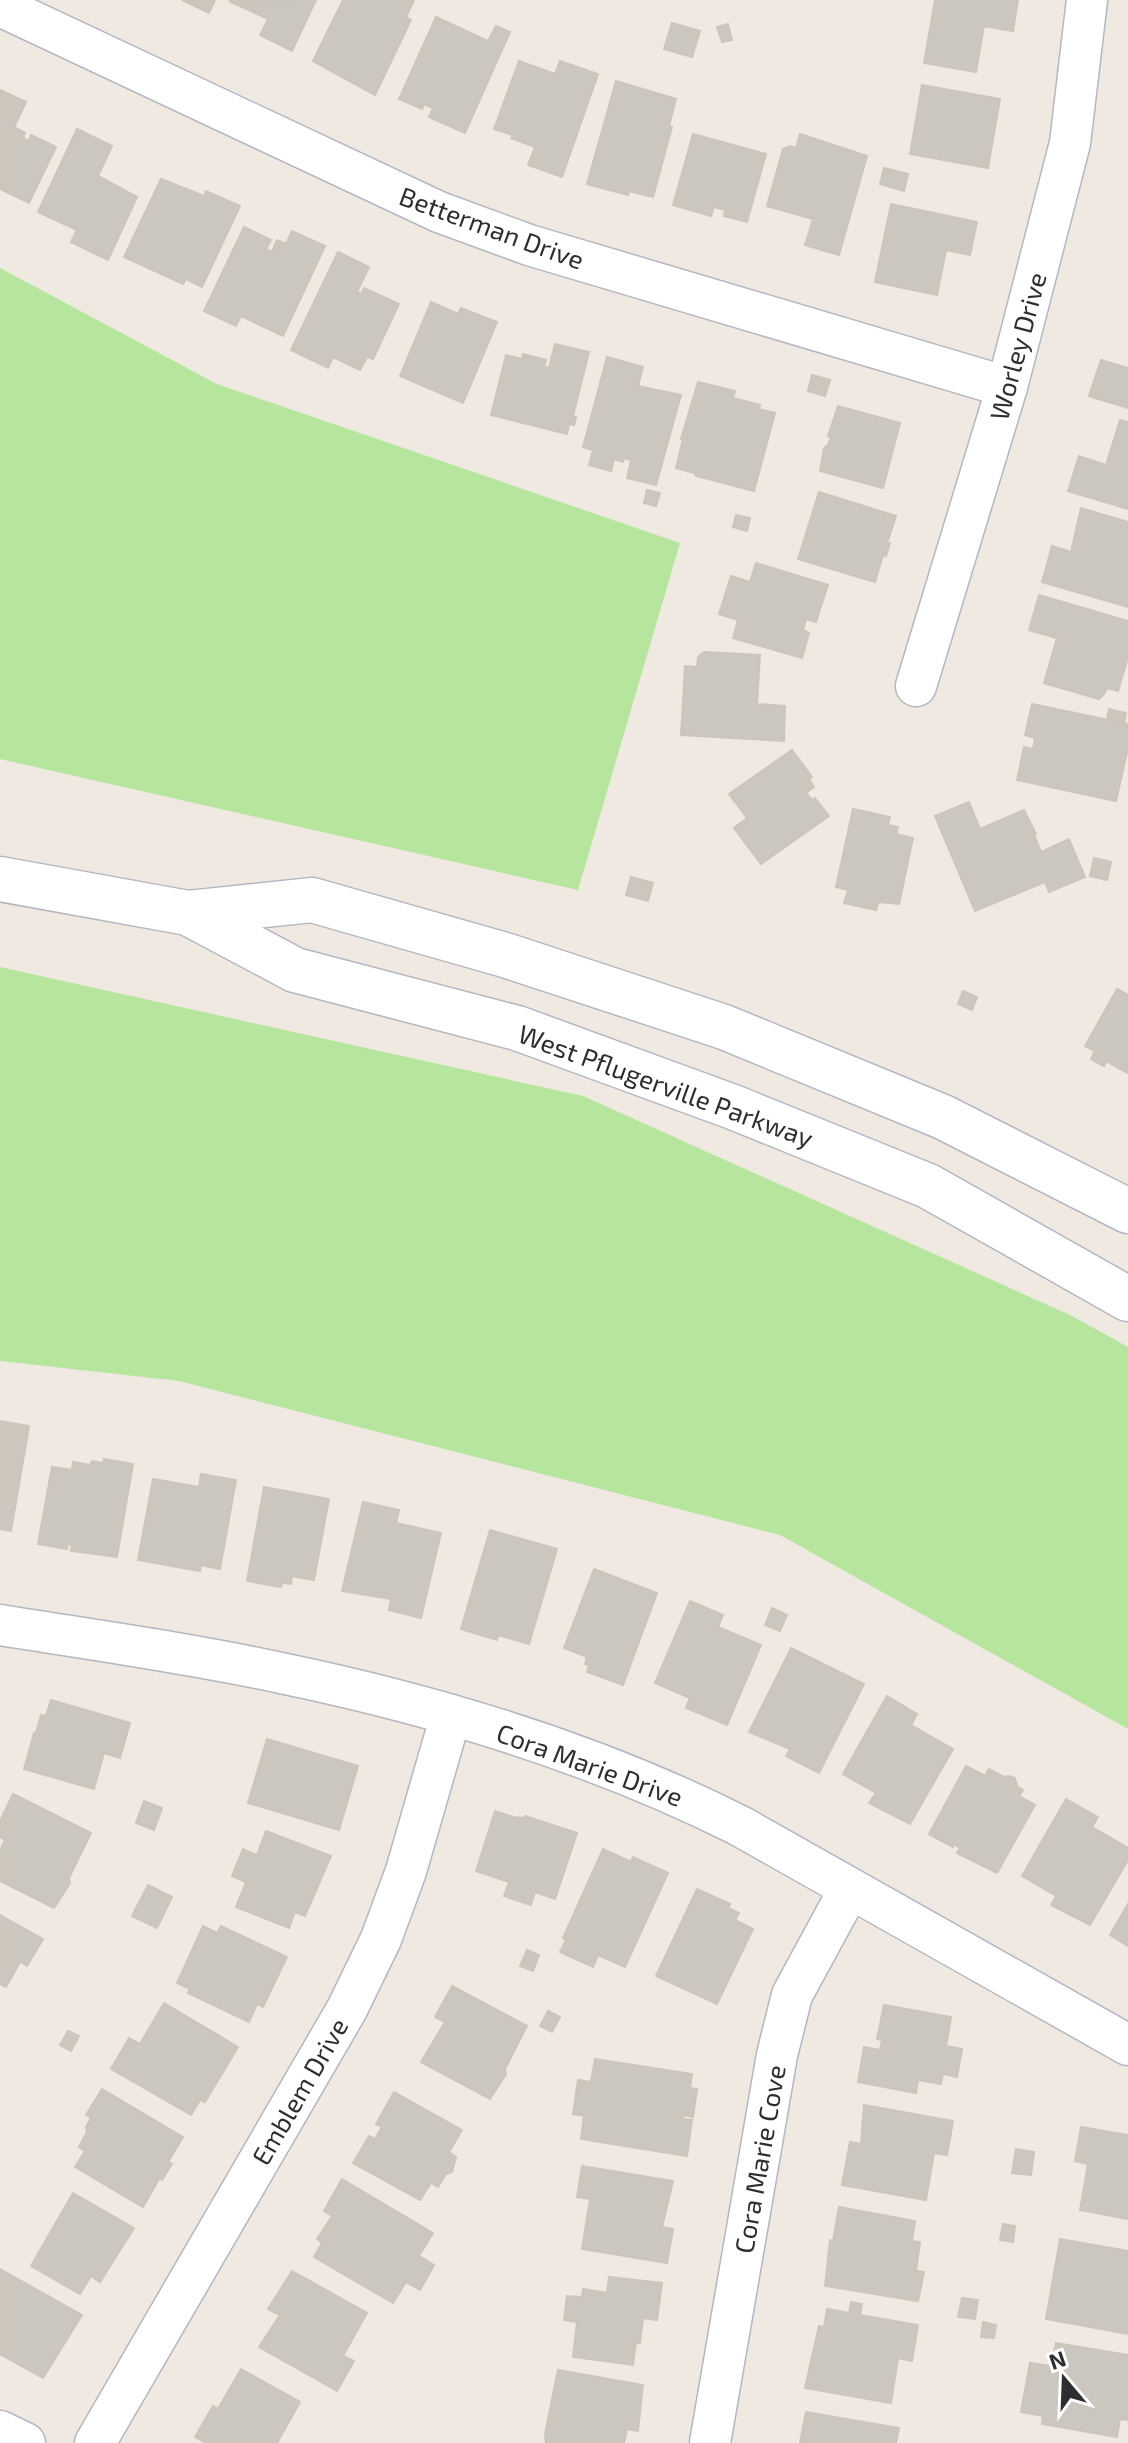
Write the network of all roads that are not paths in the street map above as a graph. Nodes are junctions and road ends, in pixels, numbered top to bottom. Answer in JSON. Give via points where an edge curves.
{"nodes":[{"id":1,"x":1087,"y":0,"type":"edge"},
{"id":2,"x":0,"y":6,"type":"edge"},
{"id":3,"x":1007,"y":387,"type":"junction"},
{"id":4,"x":916,"y":686,"type":"dead end"},
{"id":5,"x":0,"y":879,"type":"edge"},
{"id":6,"x":188,"y":913,"type":"junction"},
{"id":7,"x":1128,"y":1211,"type":"edge"},
{"id":8,"x":1128,"y":1299,"type":"edge"},
{"id":9,"x":0,"y":1625,"type":"edge"},
{"id":10,"x":451,"y":1715,"type":"junction"},
{"id":11,"x":849,"y":1890,"type":"junction"},
{"id":12,"x":1128,"y":2045,"type":"edge"},
{"id":13,"x":0,"y":2431,"type":"edge"},
{"id":14,"x":25,"y":2443,"type":"edge"},
{"id":15,"x":95,"y":2443,"type":"edge"},
{"id":16,"x":710,"y":2443,"type":"edge"}],
"edges":[{"from":1,"to":3,"type":"street","name":"Worley Drive","via":[[1070,143]]},
{"from":2,"to":3,"type":"street","name":"Betterman Drive","via":[[439,212],[529,245]]},
{"from":3,"to":4,"type":"street","name":"Worley Drive"},
{"from":5,"to":6,"type":"main road","name":"West Pflugerville Parkway"},
{"from":6,"to":7,"type":"main road","name":"West Pflugerville Parkway","via":[[312,900],[505,955],[724,1027],[928,1111]]},
{"from":6,"to":8,"type":"main road","name":"West Pflugerville Parkway","via":[[295,970],[517,1028],[928,1186]]},
{"from":9,"to":10,"type":"street","name":"Cora Marie Drive","via":[[279,1672]]},
{"from":10,"to":11,"type":"street","name":"Cora Marie Drive","via":[[568,1751],[689,1801]]},
{"from":10,"to":15,"type":"street","name":"Emblem Drive","via":[[406,1871],[347,2009]]},
{"from":11,"to":12,"type":"street","name":"Cora Marie Drive"},
{"from":11,"to":16,"type":"street","name":"Cora Marie Cove","via":[[792,1995]]},
{"from":13,"to":14,"type":"street"}]}
